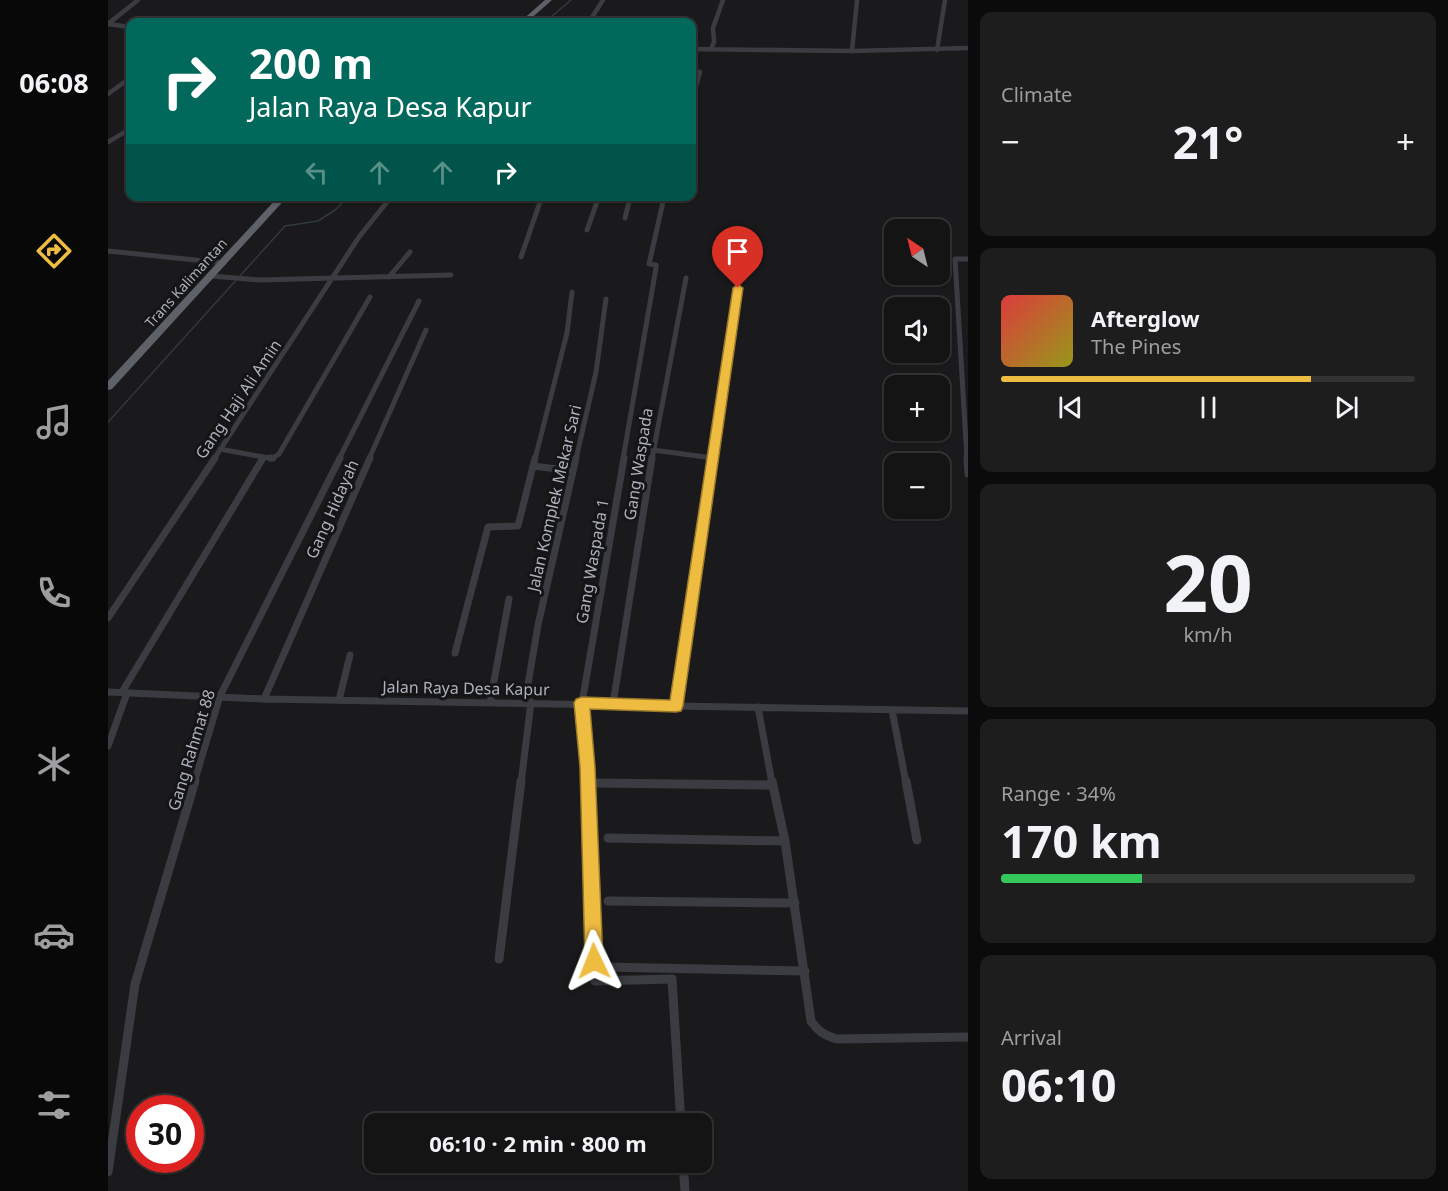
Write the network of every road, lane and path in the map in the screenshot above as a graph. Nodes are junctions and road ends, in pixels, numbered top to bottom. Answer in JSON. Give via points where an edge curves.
{"nodes":[{"id":1,"x":138,"y":0,"type":"edge"},
{"id":2,"x":549,"y":0,"type":"edge"},
{"id":3,"x":603,"y":0,"type":"edge"},
{"id":4,"x":723,"y":0,"type":"edge"},
{"id":5,"x":857,"y":0,"type":"edge"},
{"id":6,"x":945,"y":0,"type":"edge"},
{"id":7,"x":528,"y":18,"type":"edge"},
{"id":8,"x":592,"y":18,"type":"edge"},
{"id":9,"x":108,"y":24,"type":"edge"},
{"id":10,"x":126,"y":26,"type":"edge"},
{"id":11,"x":968,"y":48,"type":"edge"},
{"id":12,"x":696,"y":49,"type":"edge"},
{"id":13,"x":711,"y":49,"type":"junction"},
{"id":14,"x":937,"y":50,"type":"junction"},
{"id":15,"x":852,"y":51,"type":"junction"},
{"id":16,"x":696,"y":71,"type":"edge"},
{"id":17,"x":126,"y":81,"type":"edge"},
{"id":18,"x":696,"y":86,"type":"edge"},
{"id":19,"x":108,"y":94,"type":"edge"},
{"id":20,"x":126,"y":131,"type":"edge"},
{"id":21,"x":108,"y":142,"type":"edge"},
{"id":22,"x":279,"y":201,"type":"edge"},
{"id":23,"x":388,"y":201,"type":"edge"},
{"id":24,"x":540,"y":201,"type":"edge"},
{"id":25,"x":596,"y":201,"type":"edge"},
{"id":26,"x":629,"y":201,"type":"edge"},
{"id":27,"x":663,"y":201,"type":"edge"},
{"id":28,"x":625,"y":218,"type":"dead end"},
{"id":29,"x":587,"y":230,"type":"dead end"},
{"id":30,"x":108,"y":251,"type":"edge"},
{"id":31,"x":410,"y":252,"type":"dead end"},
{"id":32,"x":521,"y":257,"type":"dead end"},
{"id":33,"x":968,"y":260,"type":"edge"},
{"id":34,"x":224,"y":262,"type":"junction"},
{"id":35,"x":451,"y":275,"type":"dead end"},
{"id":36,"x":212,"y":276,"type":"junction"},
{"id":37,"x":389,"y":277,"type":"junction"},
{"id":38,"x":332,"y":278,"type":"junction"},
{"id":39,"x":686,"y":278,"type":"dead end"},
{"id":40,"x":738,"y":288,"type":"dead end"},
{"id":41,"x":572,"y":292,"type":"dead end"},
{"id":42,"x":370,"y":297,"type":"dead end"},
{"id":43,"x":606,"y":299,"type":"dead end"},
{"id":44,"x":419,"y":301,"type":"dead end"},
{"id":45,"x":426,"y":330,"type":"dead end"},
{"id":46,"x":108,"y":387,"type":"edge"},
{"id":47,"x":220,"y":449,"type":"junction"},
{"id":48,"x":653,"y":450,"type":"junction"},
{"id":49,"x":263,"y":457,"type":"junction"},
{"id":50,"x":713,"y":458,"type":"junction"},
{"id":51,"x":533,"y":465,"type":"junction"},
{"id":52,"x":573,"y":471,"type":"junction"},
{"id":53,"x":968,"y":474,"type":"edge"},
{"id":54,"x":508,"y":599,"type":"dead end"},
{"id":55,"x":108,"y":618,"type":"edge"},
{"id":56,"x":455,"y":653,"type":"dead end"},
{"id":57,"x":350,"y":655,"type":"dead end"},
{"id":58,"x":108,"y":692,"type":"edge"},
{"id":59,"x":125,"y":693,"type":"junction"},
{"id":60,"x":220,"y":696,"type":"junction"},
{"id":61,"x":264,"y":699,"type":"junction"},
{"id":62,"x":339,"y":700,"type":"junction"},
{"id":63,"x":528,"y":702,"type":"junction"},
{"id":64,"x":490,"y":703,"type":"junction"},
{"id":65,"x":582,"y":703,"type":"junction"},
{"id":66,"x":613,"y":704,"type":"junction"},
{"id":67,"x":676,"y":706,"type":"junction"},
{"id":68,"x":758,"y":707,"type":"junction"},
{"id":69,"x":892,"y":710,"type":"junction"},
{"id":70,"x":968,"y":711,"type":"edge"},
{"id":71,"x":108,"y":746,"type":"edge"},
{"id":72,"x":595,"y":783,"type":"dead end"},
{"id":73,"x":774,"y":785,"type":"junction"},
{"id":74,"x":608,"y":838,"type":"dead end"},
{"id":75,"x":917,"y":840,"type":"dead end"},
{"id":76,"x":785,"y":841,"type":"junction"},
{"id":77,"x":608,"y":901,"type":"dead end"},
{"id":78,"x":795,"y":903,"type":"junction"},
{"id":79,"x":499,"y":959,"type":"dead end"},
{"id":80,"x":604,"y":967,"type":"dead end"},
{"id":81,"x":805,"y":971,"type":"junction"},
{"id":82,"x":968,"y":1037,"type":"edge"},
{"id":83,"x":680,"y":1113,"type":"edge"},
{"id":84,"x":108,"y":1172,"type":"edge"},
{"id":85,"x":684,"y":1173,"type":"edge"},
{"id":86,"x":685,"y":1191,"type":"edge"}],
"edges":[{"from":1,"to":9,"type":"street"},
{"from":2,"to":7,"type":"highway"},
{"from":3,"to":8,"type":"street"},
{"from":4,"to":13,"type":"street","via":[[713,28]]},
{"from":5,"to":15,"type":"street"},
{"from":6,"to":14,"type":"street"},
{"from":9,"to":10,"type":"street"},
{"from":11,"to":14,"type":"street"},
{"from":12,"to":13,"type":"street"},
{"from":13,"to":15,"type":"street"},
{"from":14,"to":15,"type":"street"},
{"from":16,"to":18,"type":"street","via":[[700,72]]},
{"from":17,"to":19,"type":"street"},
{"from":20,"to":21,"type":"street"},
{"from":22,"to":34,"type":"highway","name":"Trans Kalimantan"},
{"from":23,"to":38,"type":"street","name":"Gang Haji Ali Amin"},
{"from":24,"to":32,"type":"street"},
{"from":25,"to":29,"type":"street"},
{"from":26,"to":28,"type":"street"},
{"from":27,"to":65,"type":"street","name":"Gang Waspada 1","via":[[649,264],[656,268]]},
{"from":30,"to":34,"type":"street"},
{"from":31,"to":37,"type":"street"},
{"from":33,"to":53,"type":"street","via":[[955,259]]},
{"from":34,"to":36,"type":"highway","name":"Trans Kalimantan"},
{"from":35,"to":37,"type":"street"},
{"from":36,"to":38,"type":"street"},
{"from":36,"to":46,"type":"highway","name":"Trans Kalimantan"},
{"from":37,"to":38,"type":"street"},
{"from":38,"to":47,"type":"street","name":"Gang Haji Ali Amin"},
{"from":39,"to":48,"type":"street","name":"Gang Waspada"},
{"from":40,"to":50,"type":"street"},
{"from":41,"to":51,"type":"street","via":[[567,333]]},
{"from":42,"to":49,"type":"street","via":[[279,454]]},
{"from":43,"to":52,"type":"street","name":"Jalan Komplek Mekar Sari","via":[[597,372]]},
{"from":44,"to":60,"type":"street","name":"Gang Rahmat 88"},
{"from":45,"to":61,"type":"street","name":"Gang Hidayah"},
{"from":47,"to":49,"type":"street"},
{"from":47,"to":55,"type":"street","name":"Gang Haji Ali Amin"},
{"from":48,"to":50,"type":"street"},
{"from":48,"to":66,"type":"street","name":"Gang Waspada"},
{"from":49,"to":59,"type":"street"},
{"from":50,"to":67,"type":"street"},
{"from":51,"to":52,"type":"street"},
{"from":51,"to":56,"type":"street","via":[[519,526],[488,527]]},
{"from":52,"to":63,"type":"street","name":"Jalan Komplek Mekar Sari","via":[[538,625]]},
{"from":54,"to":64,"type":"street"},
{"from":57,"to":62,"type":"street"},
{"from":58,"to":59,"type":"street","name":"Jalan Raya Desa Kapur"},
{"from":59,"to":60,"type":"street","name":"Jalan Raya Desa Kapur"},
{"from":59,"to":71,"type":"street"},
{"from":60,"to":61,"type":"street","name":"Jalan Raya Desa Kapur"},
{"from":60,"to":84,"type":"street","name":"Gang Rahmat 88","via":[[135,984]]},
{"from":61,"to":62,"type":"street","name":"Jalan Raya Desa Kapur"},
{"from":62,"to":64,"type":"street","name":"Jalan Raya Desa Kapur"},
{"from":63,"to":64,"type":"street","name":"Jalan Raya Desa Kapur"},
{"from":63,"to":65,"type":"street","name":"Jalan Raya Desa Kapur"},
{"from":63,"to":79,"type":"street","name":"Jalan Komplek Mekar Sari"},
{"from":65,"to":66,"type":"street","name":"Jalan Raya Desa Kapur"},
{"from":65,"to":83,"type":"street","name":"Gang Waspada 1","via":[[588,767],[595,981],[672,979]]},
{"from":66,"to":67,"type":"street","name":"Jalan Raya Desa Kapur"},
{"from":67,"to":68,"type":"street","name":"Jalan Raya Desa Kapur"},
{"from":68,"to":69,"type":"street","name":"Jalan Raya Desa Kapur"},
{"from":68,"to":73,"type":"street"},
{"from":69,"to":70,"type":"street","name":"Jalan Raya Desa Kapur"},
{"from":69,"to":75,"type":"street"},
{"from":72,"to":73,"type":"street"},
{"from":73,"to":76,"type":"street"},
{"from":74,"to":76,"type":"street"},
{"from":76,"to":78,"type":"street"},
{"from":77,"to":78,"type":"street"},
{"from":78,"to":81,"type":"street"},
{"from":80,"to":81,"type":"street"},
{"from":81,"to":82,"type":"street","via":[[811,1021],[826,1036]]},
{"from":85,"to":86,"type":"street"}]}
